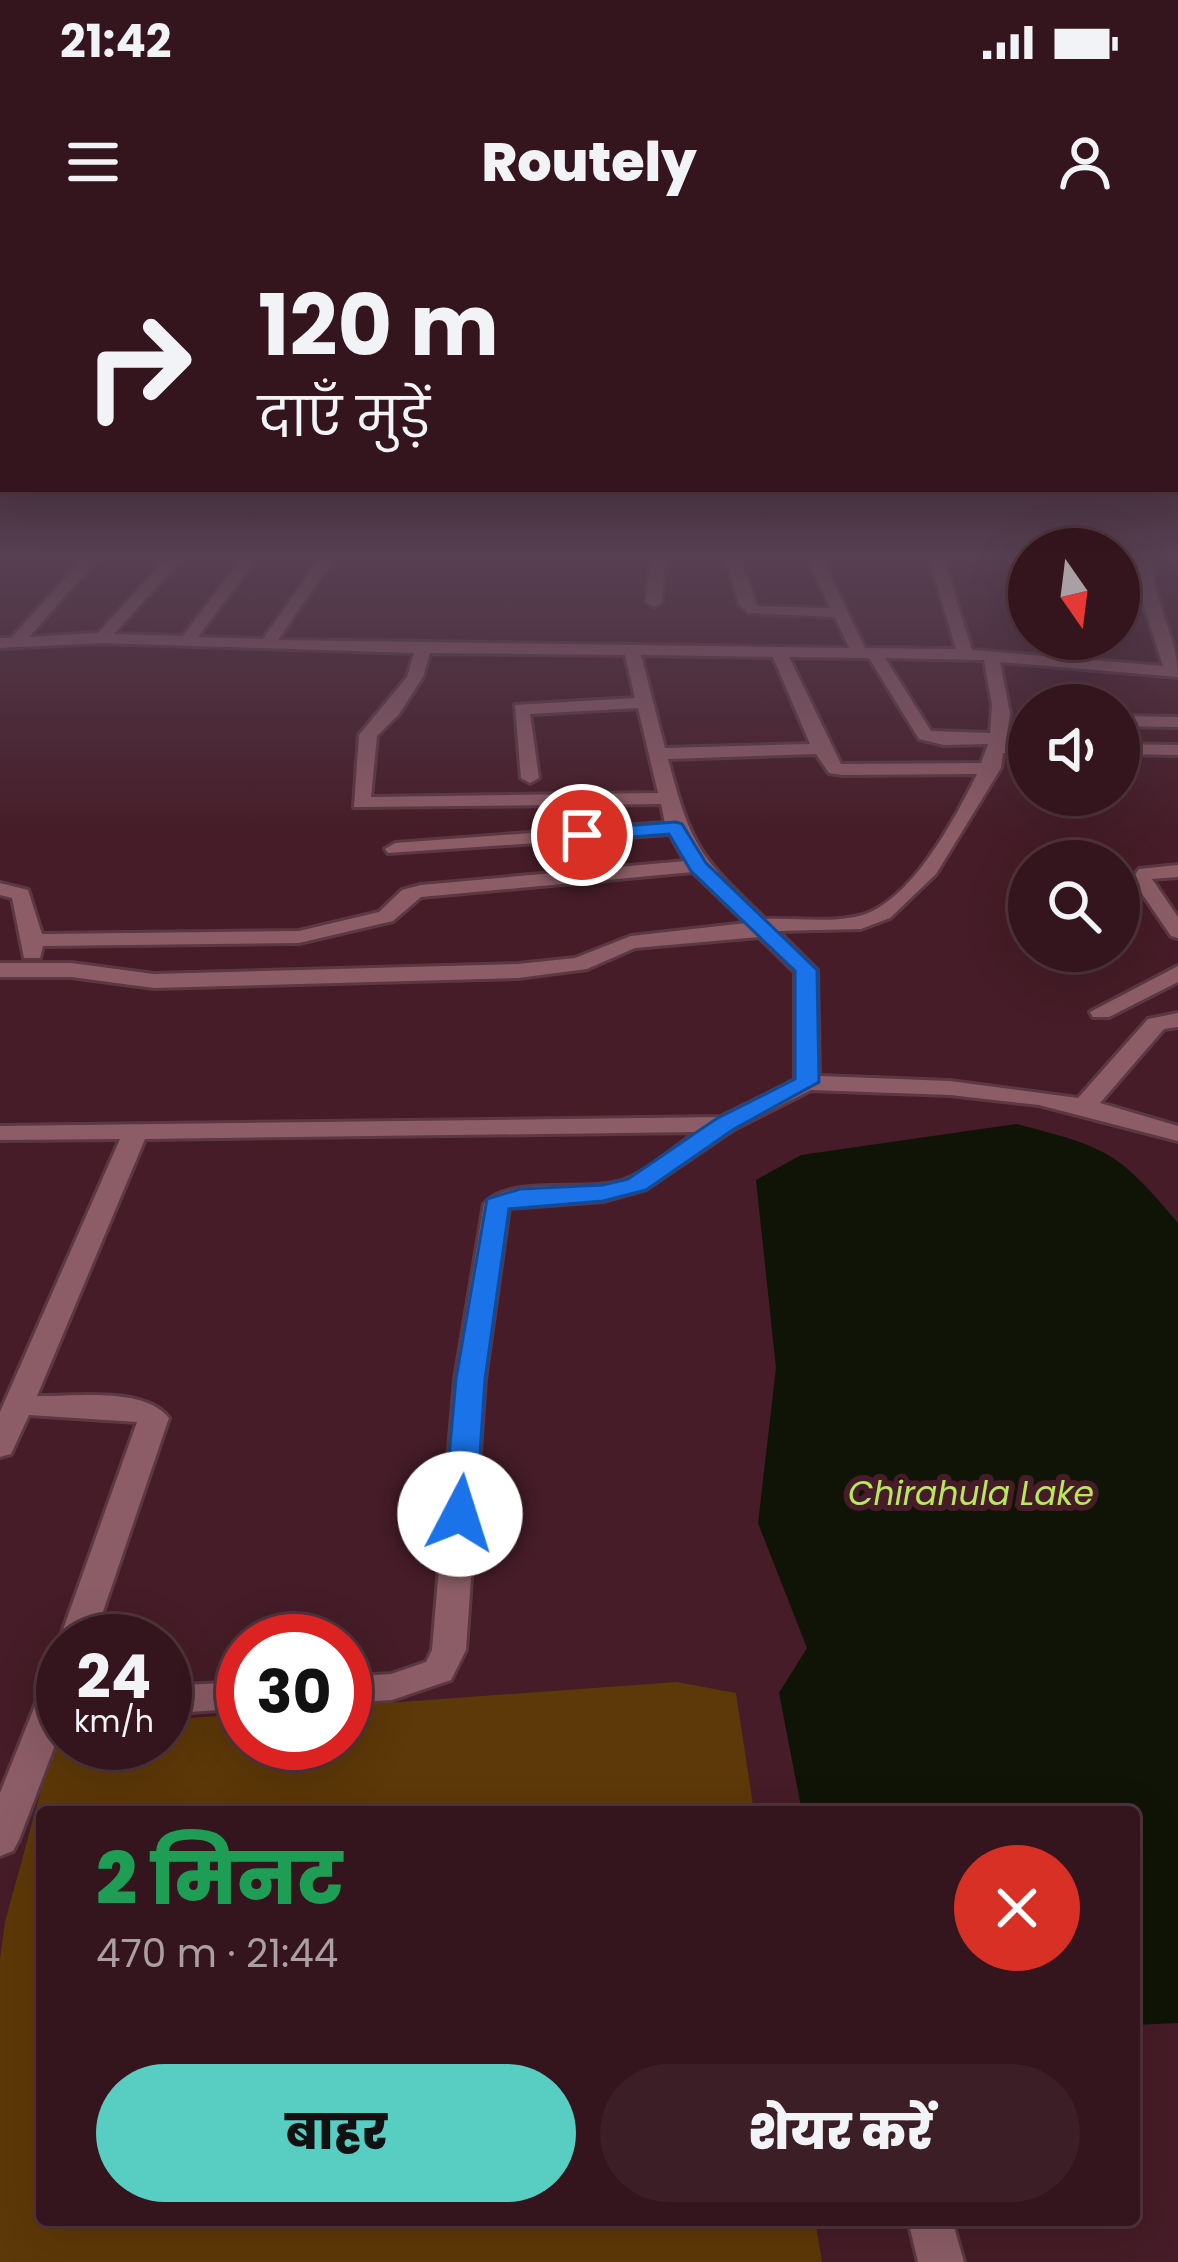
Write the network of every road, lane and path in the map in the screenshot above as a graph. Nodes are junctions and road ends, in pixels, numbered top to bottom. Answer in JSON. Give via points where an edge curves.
{"nodes":[{"id":1,"x":422,"y":649,"type":"edge"},
{"id":2,"x":447,"y":649,"type":"edge"},
{"id":3,"x":865,"y":649,"type":"edge"},
{"id":4,"x":964,"y":649,"type":"edge"},
{"id":5,"x":632,"y":652,"type":"junction"},
{"id":6,"x":779,"y":652,"type":"junction"},
{"id":7,"x":867,"y":653,"type":"junction"},
{"id":8,"x":965,"y":654,"type":"junction"},
{"id":9,"x":991,"y":655,"type":"junction"},
{"id":10,"x":1175,"y":671,"type":"edge"},
{"id":11,"x":644,"y":703,"type":"junction"},
{"id":12,"x":1140,"y":721,"type":"edge"},
{"id":13,"x":1178,"y":722,"type":"edge"},
{"id":14,"x":1000,"y":739,"type":"junction"},
{"id":15,"x":1008,"y":741,"type":"edge"},
{"id":16,"x":821,"y":749,"type":"junction"},
{"id":17,"x":1140,"y":749,"type":"edge"},
{"id":18,"x":1178,"y":749,"type":"edge"},
{"id":19,"x":656,"y":754,"type":"junction"},
{"id":20,"x":530,"y":778,"type":"dead end"},
{"id":21,"x":668,"y":798,"type":"junction"},
{"id":22,"x":676,"y":828,"type":"junction"},
{"id":23,"x":394,"y":849,"type":"dead end"},
{"id":24,"x":698,"y":866,"type":"junction"},
{"id":25,"x":1178,"y":871,"type":"edge"},
{"id":26,"x":0,"y":889,"type":"edge"},
{"id":27,"x":758,"y":927,"type":"junction"},
{"id":28,"x":1178,"y":932,"type":"edge"},
{"id":29,"x":33,"y":940,"type":"junction"},
{"id":30,"x":0,"y":970,"type":"edge"},
{"id":31,"x":31,"y":970,"type":"junction"},
{"id":32,"x":1178,"y":973,"type":"edge"},
{"id":33,"x":1101,"y":1012,"type":"dead end"},
{"id":34,"x":1178,"y":1020,"type":"edge"},
{"id":35,"x":807,"y":1082,"type":"junction"},
{"id":36,"x":1084,"y":1106,"type":"junction"},
{"id":37,"x":725,"y":1124,"type":"junction"},
{"id":38,"x":0,"y":1133,"type":"edge"},
{"id":39,"x":135,"y":1134,"type":"junction"},
{"id":40,"x":1178,"y":1134,"type":"edge"},
{"id":41,"x":18,"y":1406,"type":"junction"},
{"id":42,"x":0,"y":1447,"type":"edge"},
{"id":43,"x":85,"y":1614,"type":"edge"},
{"id":44,"x":372,"y":1688,"type":"edge"},
{"id":45,"x":36,"y":1754,"type":"edge"},
{"id":46,"x":0,"y":1840,"type":"edge"},
{"id":47,"x":932,"y":2226,"type":"edge"},
{"id":48,"x":941,"y":2262,"type":"edge"}],
"edges":[{"from":1,"to":21,"type":"street","via":[[415,677],[368,735],[361,803]]},
{"from":2,"to":5,"type":"street"},
{"from":3,"to":7,"type":"street"},
{"from":4,"to":8,"type":"street"},
{"from":5,"to":6,"type":"street"},
{"from":5,"to":11,"type":"street"},
{"from":6,"to":7,"type":"street"},
{"from":6,"to":16,"type":"street"},
{"from":7,"to":8,"type":"street"},
{"from":7,"to":14,"type":"street","via":[[925,735]]},
{"from":8,"to":9,"type":"street"},
{"from":9,"to":10,"type":"street"},
{"from":9,"to":14,"type":"street"},
{"from":11,"to":19,"type":"street"},
{"from":11,"to":20,"type":"street","via":[[521,709]]},
{"from":12,"to":13,"type":"street"},
{"from":14,"to":15,"type":"street"},
{"from":14,"to":16,"type":"street","via":[[842,770]]},
{"from":14,"to":27,"type":"street","via":[[964,819],[897,906],[877,920]]},
{"from":16,"to":19,"type":"street"},
{"from":17,"to":18,"type":"street"},
{"from":19,"to":21,"type":"street"},
{"from":21,"to":22,"type":"street"},
{"from":22,"to":23,"type":"street"},
{"from":22,"to":24,"type":"street"},
{"from":24,"to":27,"type":"street"},
{"from":24,"to":29,"type":"street","via":[[421,891],[386,917],[299,937]]},
{"from":25,"to":28,"type":"street","via":[[1142,879]]},
{"from":26,"to":29,"type":"street","via":[[20,894]]},
{"from":27,"to":31,"type":"street","via":[[631,942],[579,964],[518,971],[154,981]]},
{"from":27,"to":35,"type":"street","via":[[806,970]]},
{"from":29,"to":31,"type":"street"},
{"from":30,"to":31,"type":"street"},
{"from":32,"to":33,"type":"street"},
{"from":34,"to":36,"type":"street","via":[[1156,1024]]},
{"from":35,"to":36,"type":"street","via":[[977,1087]]},
{"from":35,"to":37,"type":"street"},
{"from":36,"to":40,"type":"street"},
{"from":37,"to":39,"type":"street"},
{"from":37,"to":44,"type":"street","via":[[637,1184],[497,1204],[470,1379],[449,1650],[439,1671]]},
{"from":38,"to":39,"type":"street"},
{"from":39,"to":41,"type":"street"},
{"from":41,"to":42,"type":"street"},
{"from":41,"to":43,"type":"street","via":[[134,1409],[154,1418]]},
{"from":45,"to":46,"type":"street"},
{"from":47,"to":48,"type":"street"}]}
